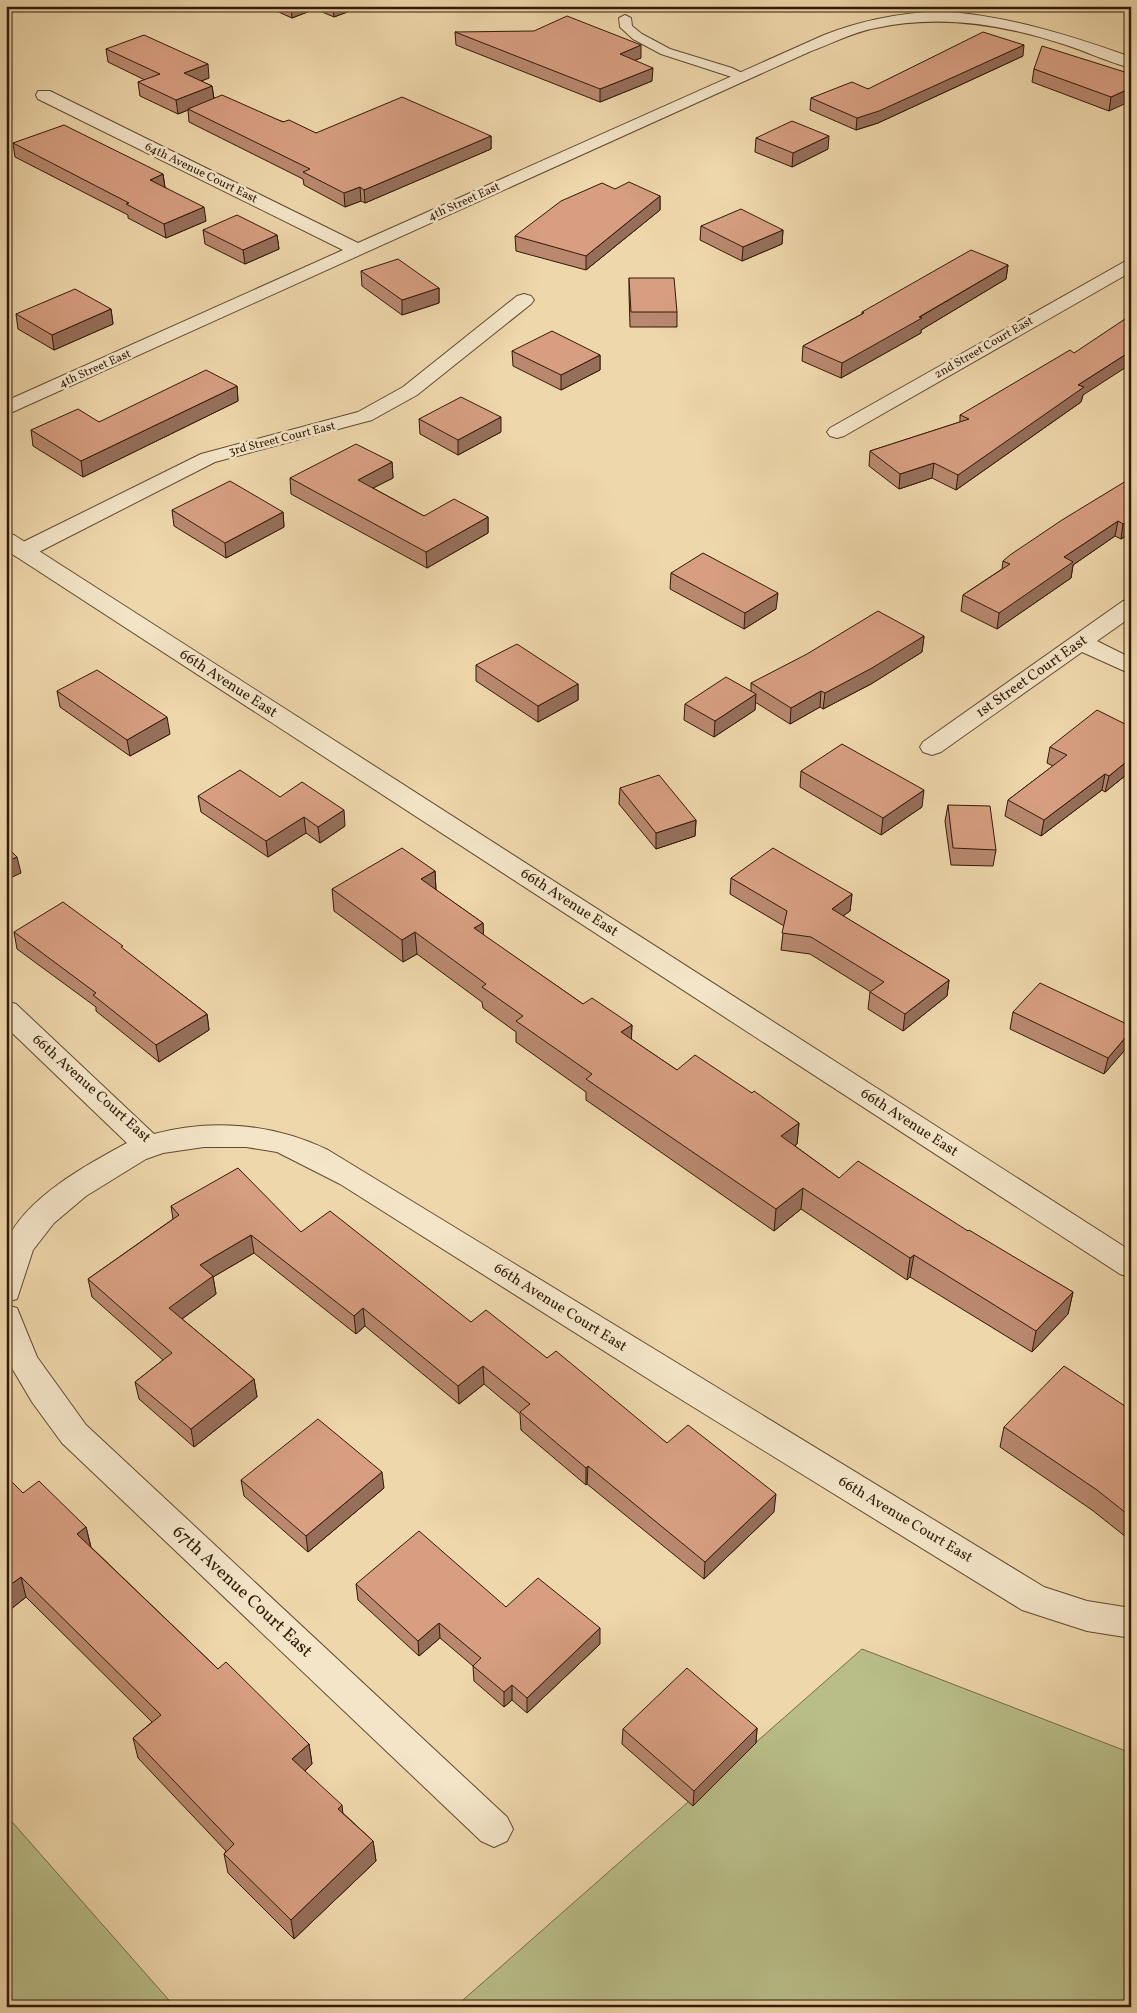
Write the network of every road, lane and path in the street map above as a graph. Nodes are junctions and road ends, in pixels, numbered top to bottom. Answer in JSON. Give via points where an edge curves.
{"nodes":[{"id":1,"x":626,"y":18,"type":"dead end"},
{"id":2,"x":1131,"y":63,"type":"edge"},
{"id":3,"x":742,"y":76,"type":"junction"},
{"id":4,"x":44,"y":95,"type":"dead end"},
{"id":5,"x":358,"y":250,"type":"junction"},
{"id":6,"x":1131,"y":264,"type":"edge"},
{"id":7,"x":524,"y":300,"type":"dead end"},
{"id":8,"x":6,"y":409,"type":"edge"},
{"id":9,"x":837,"y":432,"type":"dead end"},
{"id":10,"x":15,"y":546,"type":"edge"},
{"id":11,"x":1131,"y":606,"type":"edge"},
{"id":12,"x":1082,"y":642,"type":"junction"},
{"id":13,"x":1131,"y":667,"type":"edge"},
{"id":14,"x":932,"y":747,"type":"dead end"},
{"id":15,"x":6,"y":1011,"type":"edge"},
{"id":16,"x":148,"y":1146,"type":"junction"},
{"id":17,"x":1131,"y":1266,"type":"edge"},
{"id":18,"x":6,"y":1290,"type":"edge"},
{"id":19,"x":9,"y":1328,"type":"edge"},
{"id":20,"x":1131,"y":1623,"type":"edge"},
{"id":21,"x":494,"y":1829,"type":"dead end"}],
"edges":[{"from":1,"to":3,"type":"lane","via":[[626,28],[646,42],[675,55]]},
{"from":2,"to":3,"type":"street","name":"4th Street East","via":[[1062,37],[1012,23],[929,17],[889,21],[852,30]]},
{"from":3,"to":5,"type":"street","name":"4th Street East"},
{"from":4,"to":5,"type":"street","name":"64th Avenue Court East"},
{"from":5,"to":8,"type":"street","name":"4th Street East"},
{"from":6,"to":9,"type":"street","name":"2nd Street Court East"},
{"from":7,"to":10,"type":"street","name":"3rd Street Court East","via":[[410,391],[365,416],[208,458]]},
{"from":10,"to":17,"type":"street","name":"66th Avenue East"},
{"from":11,"to":12,"type":"street","name":"1st Street Court East"},
{"from":12,"to":13,"type":"street"},
{"from":12,"to":14,"type":"street","name":"1st Street Court East"},
{"from":15,"to":16,"type":"street","name":"66th Avenue Court East"},
{"from":16,"to":18,"type":"street","via":[[64,1196],[38,1218],[8,1274]]},
{"from":16,"to":20,"type":"street","name":"66th Avenue Court East","via":[[218,1135],[261,1138],[299,1148],[350,1176],[1034,1599],[1087,1616]]},
{"from":19,"to":21,"type":"street","name":"67th Avenue Court East","via":[[34,1383],[74,1434]]}]}
